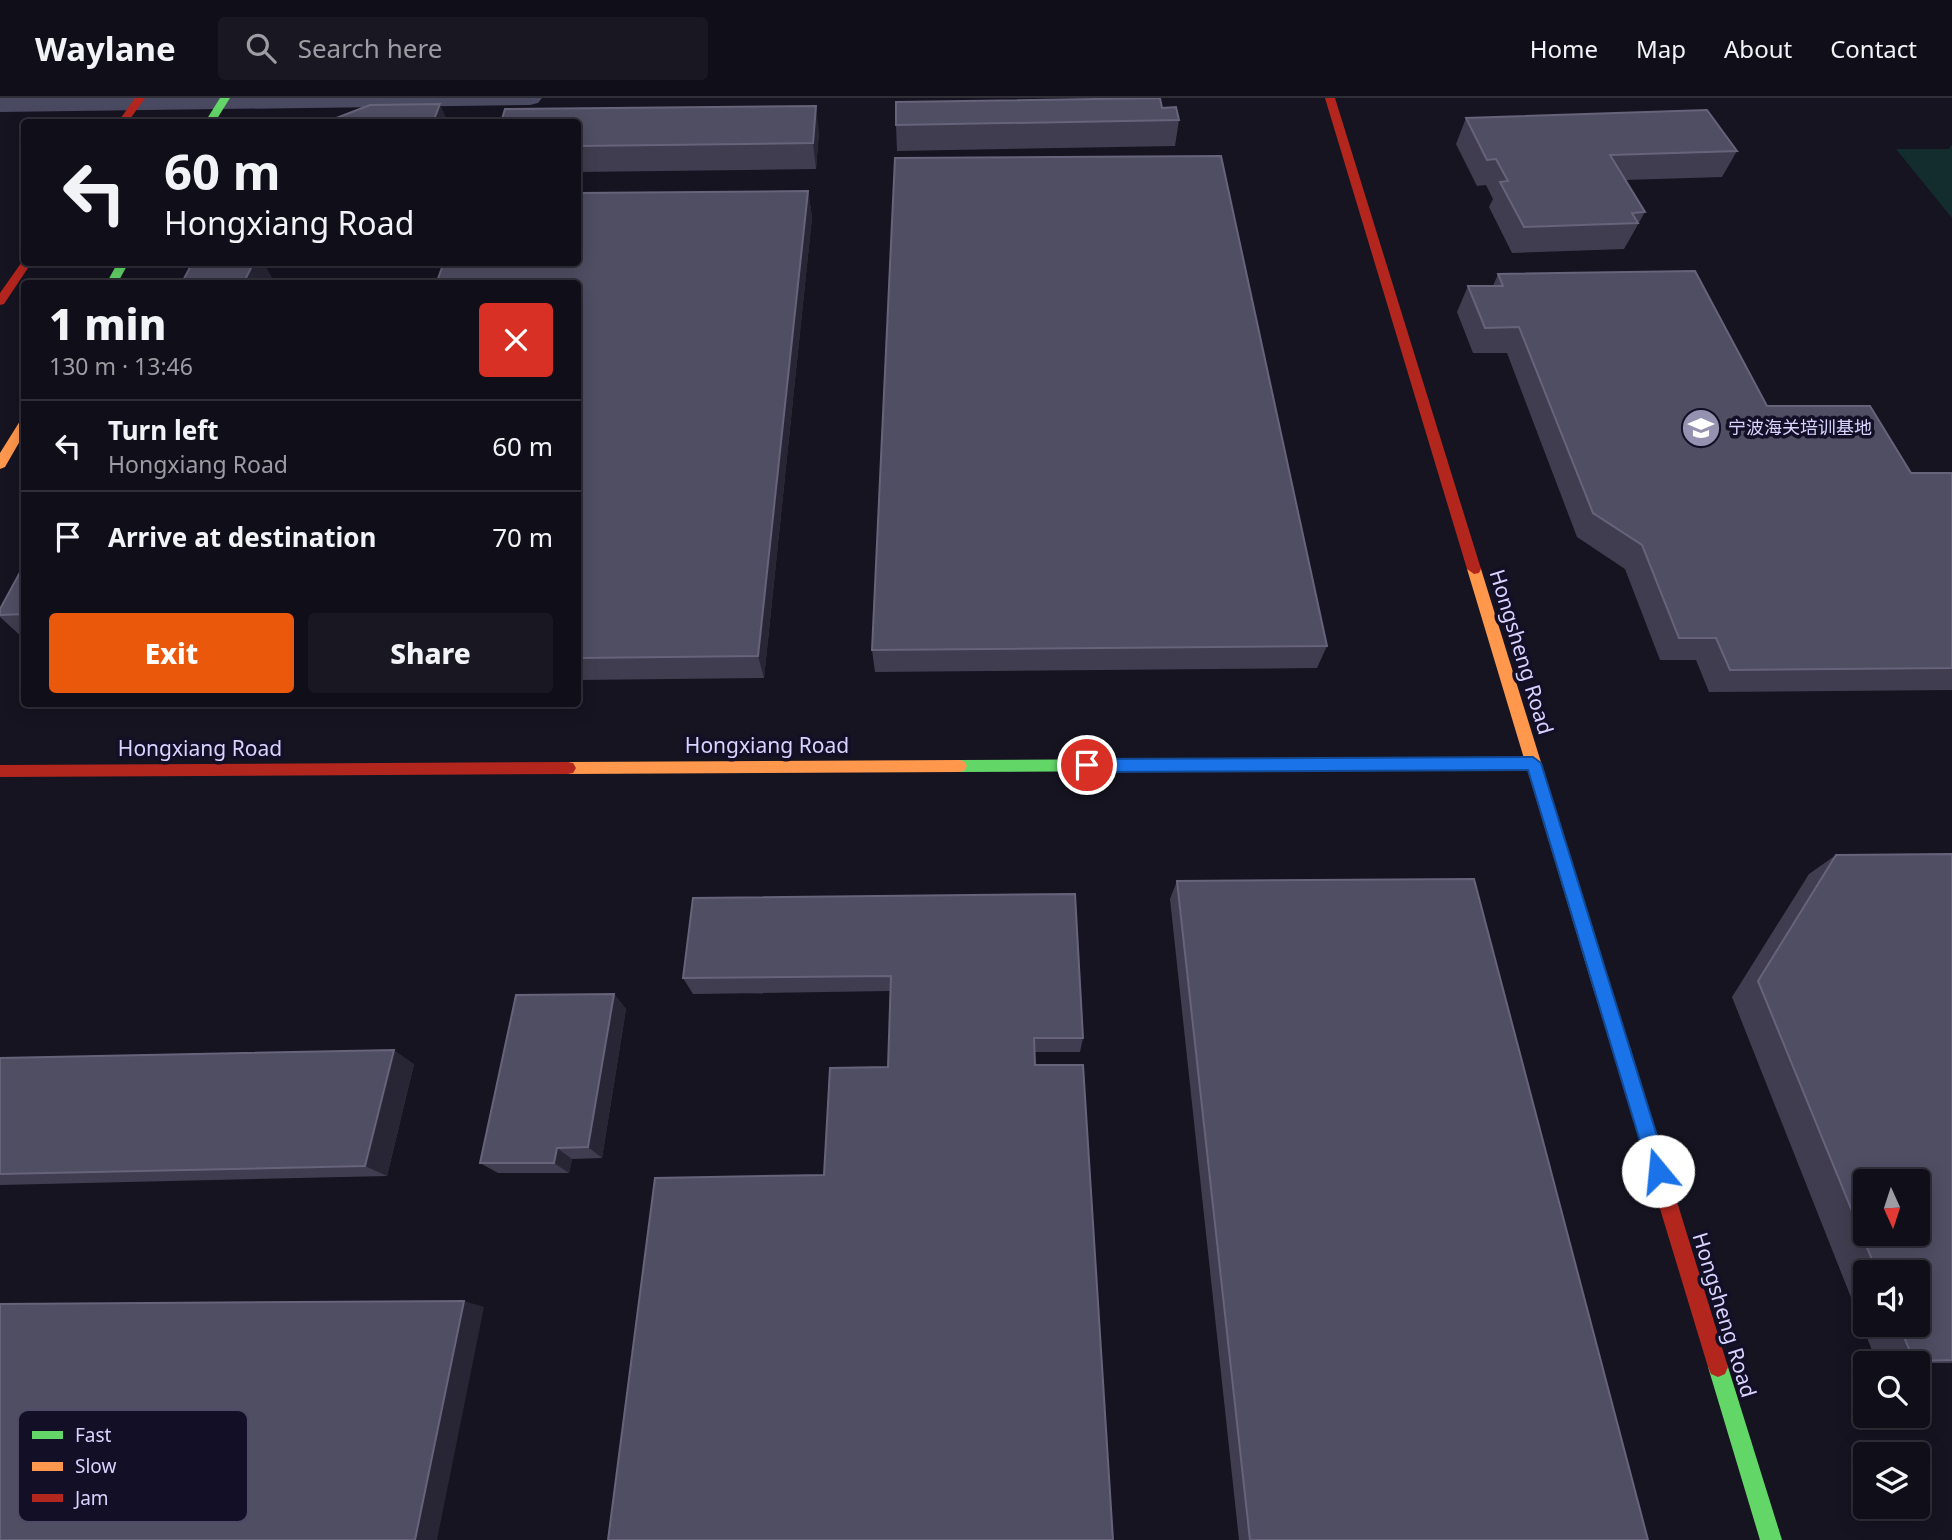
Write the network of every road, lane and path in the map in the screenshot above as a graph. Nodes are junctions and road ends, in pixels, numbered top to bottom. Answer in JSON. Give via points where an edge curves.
{"nodes":[{"id":1,"x":530,"y":98,"type":"edge"},
{"id":2,"x":1330,"y":98,"type":"edge"},
{"id":3,"x":0,"y":105,"type":"edge"},
{"id":4,"x":132,"y":108,"type":"edge"},
{"id":5,"x":219,"y":108,"type":"edge"},
{"id":6,"x":24,"y":266,"type":"edge"},
{"id":7,"x":0,"y":301,"type":"edge"},
{"id":8,"x":21,"y":429,"type":"edge"},
{"id":9,"x":0,"y":464,"type":"edge"},
{"id":10,"x":1533,"y":763,"type":"junction"},
{"id":11,"x":0,"y":771,"type":"edge"},
{"id":12,"x":1771,"y":1540,"type":"edge"}],
"edges":[{"from":1,"to":5,"type":"street"},
{"from":2,"to":10,"type":"street","name":"Hongsheng Road"},
{"from":3,"to":4,"type":"street"},
{"from":4,"to":5,"type":"street"},
{"from":6,"to":7,"type":"street"},
{"from":8,"to":9,"type":"street"},
{"from":10,"to":11,"type":"street","name":"Hongxiang Road"},
{"from":10,"to":12,"type":"street","name":"Hongsheng Road"}]}
